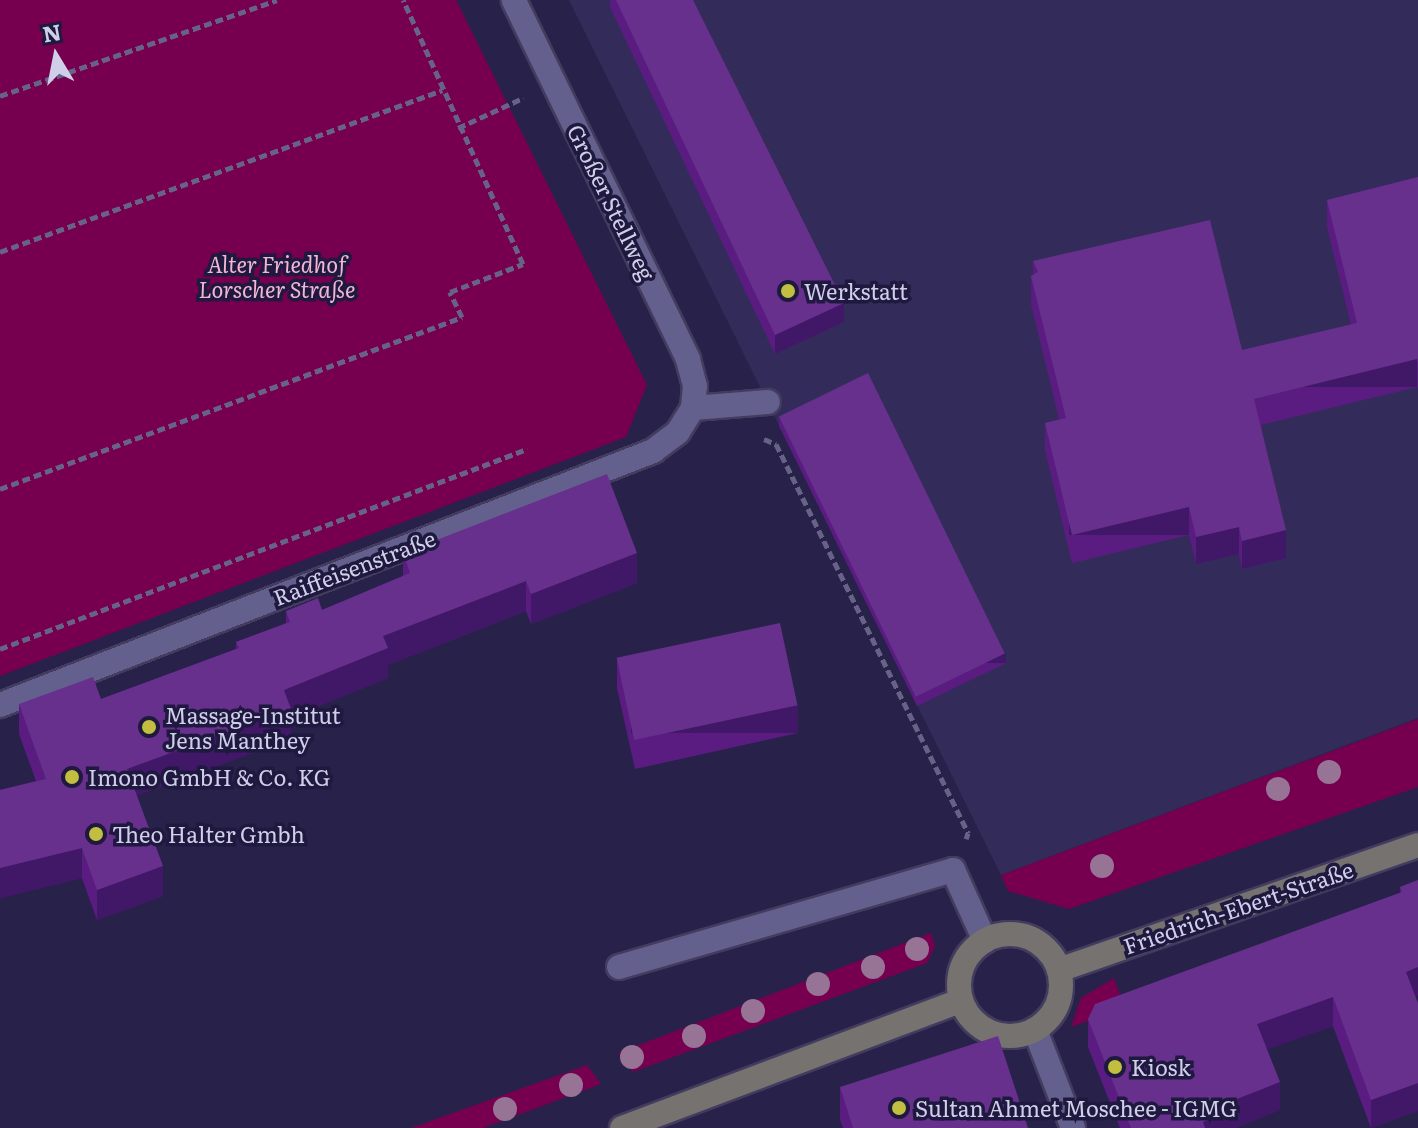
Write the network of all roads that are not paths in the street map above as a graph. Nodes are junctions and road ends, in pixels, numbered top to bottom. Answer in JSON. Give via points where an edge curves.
{"nodes":[{"id":1,"x":514,"y":0,"type":"edge"},
{"id":2,"x":768,"y":402,"type":"dead end"},
{"id":3,"x":693,"y":408,"type":"junction"},
{"id":4,"x":0,"y":705,"type":"edge"},
{"id":5,"x":1418,"y":845,"type":"edge"},
{"id":6,"x":985,"y":941,"type":"junction"},
{"id":7,"x":619,"y":967,"type":"dead end"},
{"id":8,"x":1059,"y":970,"type":"junction"},
{"id":9,"x":960,"y":1001,"type":"junction"},
{"id":10,"x":1035,"y":1030,"type":"junction"},
{"id":11,"x":622,"y":1128,"type":"edge"},
{"id":12,"x":1073,"y":1128,"type":"edge"}],
"edges":[{"from":1,"to":3,"type":"street","name":"Großer Stellweg","via":[[688,359],[695,386]]},
{"from":2,"to":3,"type":"street"},
{"from":3,"to":4,"type":"street","name":"Raiffeisenstraße","via":[[678,432],[653,451]]},
{"from":5,"to":8,"type":"street","name":"Friedrich-Ebert-Straße"},
{"from":6,"to":7,"type":"street","via":[[953,870]]},
{"from":6,"to":8,"type":"street","via":[[1013,934],[1030,938],[1044,947]]},
{"from":6,"to":9,"type":"street","via":[[961,969]]},
{"from":8,"to":10,"type":"street","via":[[1055,1009]]},
{"from":9,"to":10,"type":"street","via":[[970,1018],[997,1035]]},
{"from":9,"to":11,"type":"street"},
{"from":10,"to":12,"type":"street"}]}
